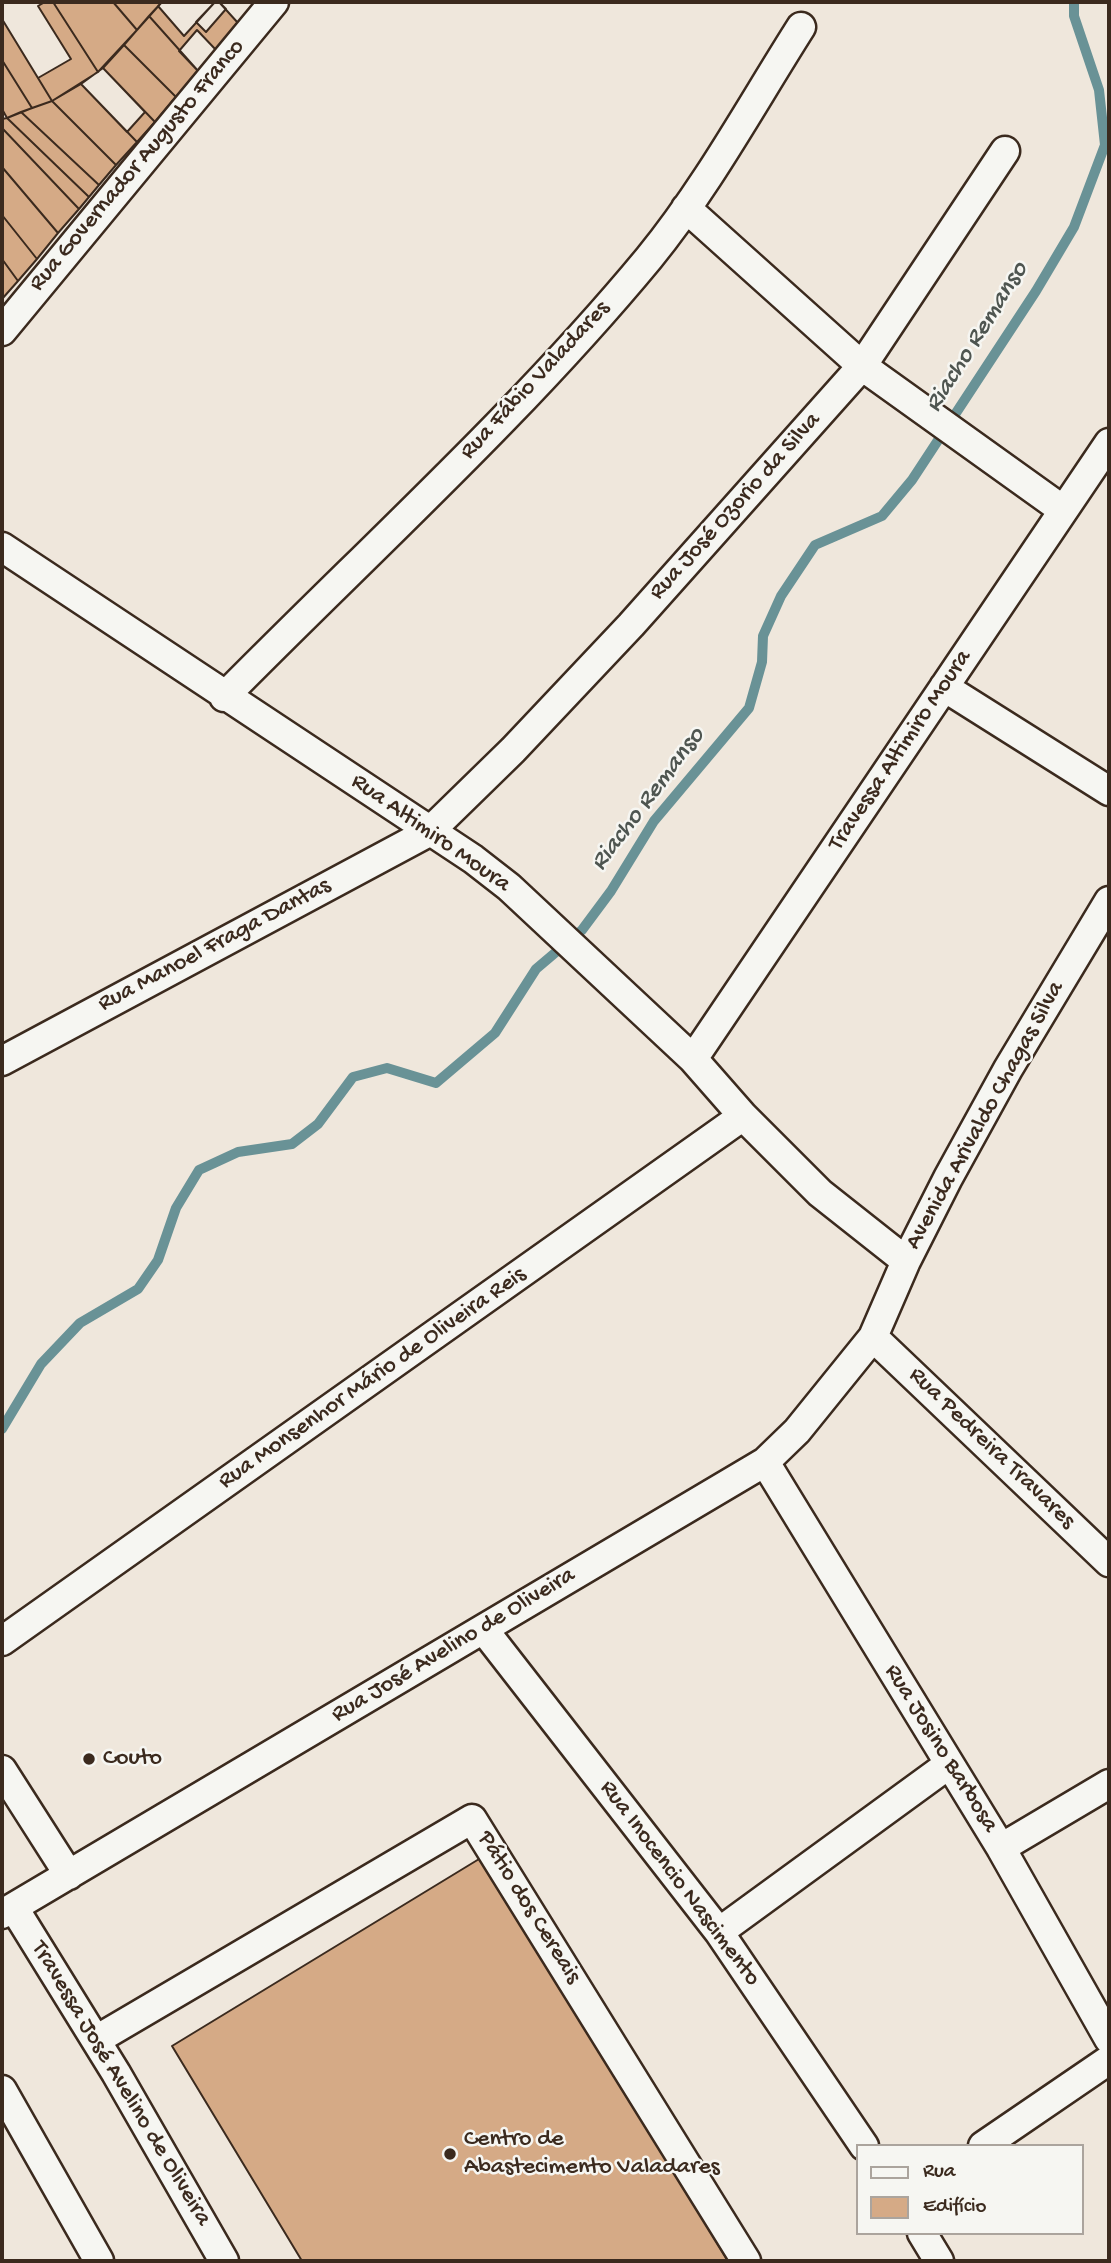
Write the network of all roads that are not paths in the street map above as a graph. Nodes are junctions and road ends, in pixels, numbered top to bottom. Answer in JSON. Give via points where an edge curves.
{"nodes":[{"id":1,"x":274,"y":2,"type":"edge"},
{"id":2,"x":801,"y":27,"type":"dead end"},
{"id":3,"x":1005,"y":151,"type":"dead end"},
{"id":4,"x":686,"y":208,"type":"junction"},
{"id":5,"x":2,"y":331,"type":"edge"},
{"id":6,"x":862,"y":366,"type":"junction"},
{"id":7,"x":1109,"y":443,"type":"edge"},
{"id":8,"x":1063,"y":510,"type":"junction"},
{"id":9,"x":2,"y":547,"type":"edge"},
{"id":10,"x":944,"y":687,"type":"junction"},
{"id":11,"x":224,"y":696,"type":"junction"},
{"id":12,"x":1109,"y":792,"type":"edge"},
{"id":13,"x":429,"y":832,"type":"junction"},
{"id":14,"x":1109,"y":901,"type":"edge"},
{"id":15,"x":693,"y":1059,"type":"junction"},
{"id":16,"x":2,"y":1061,"type":"edge"},
{"id":17,"x":743,"y":1116,"type":"junction"},
{"id":18,"x":906,"y":1261,"type":"junction"},
{"id":19,"x":873,"y":1337,"type":"junction"},
{"id":20,"x":765,"y":1462,"type":"junction"},
{"id":21,"x":1109,"y":1562,"type":"edge"},
{"id":22,"x":484,"y":1630,"type":"junction"},
{"id":23,"x":2,"y":1641,"type":"edge"},
{"id":24,"x":948,"y":1765,"type":"junction"},
{"id":25,"x":2,"y":1770,"type":"edge"},
{"id":26,"x":1109,"y":1784,"type":"edge"},
{"id":27,"x":1001,"y":1848,"type":"junction"},
{"id":28,"x":69,"y":1875,"type":"junction"},
{"id":29,"x":8,"y":1911,"type":"edge"},
{"id":30,"x":719,"y":1932,"type":"junction"},
{"id":31,"x":1109,"y":2039,"type":"edge"},
{"id":32,"x":96,"y":2040,"type":"junction"},
{"id":33,"x":1109,"y":2060,"type":"edge"},
{"id":34,"x":2,"y":2090,"type":"edge"},
{"id":35,"x":863,"y":2144,"type":"edge"},
{"id":36,"x":986,"y":2144,"type":"edge"},
{"id":37,"x":923,"y":2235,"type":"edge"},
{"id":38,"x":99,"y":2261,"type":"edge"},
{"id":39,"x":224,"y":2261,"type":"edge"},
{"id":40,"x":746,"y":2261,"type":"edge"},
{"id":41,"x":939,"y":2261,"type":"edge"}],
"edges":[{"from":1,"to":5,"type":"street","name":"Rua Governador Augusto Franco"},
{"from":2,"to":4,"type":"street","name":"Rua Fábio Valadares"},
{"from":3,"to":6,"type":"street","name":"Rua José Ozorio da Silva"},
{"from":4,"to":6,"type":"street"},
{"from":4,"to":11,"type":"street","name":"Rua Fábio Valadares","via":[[594,321],[452,470]]},
{"from":6,"to":8,"type":"street"},
{"from":6,"to":13,"type":"street","name":"Rua José Ozorio da Silva","via":[[622,635]]},
{"from":7,"to":8,"type":"street","name":"Travessa Altimiro Moura"},
{"from":8,"to":10,"type":"street","name":"Travessa Altimiro Moura"},
{"from":9,"to":11,"type":"street","name":"Rua Altimiro Moura"},
{"from":10,"to":12,"type":"street"},
{"from":10,"to":15,"type":"street","name":"Travessa Altimiro Moura"},
{"from":11,"to":13,"type":"street","name":"Rua Altimiro Moura"},
{"from":13,"to":15,"type":"street","name":"Rua Altimiro Moura","via":[[473,859],[543,919]]},
{"from":13,"to":16,"type":"street","name":"Rua Manoel Fraga Dantas"},
{"from":14,"to":18,"type":"street","name":"Avenida Arivaldo Chagas Silva","via":[[1002,1081]]},
{"from":15,"to":17,"type":"street","name":"Rua Altimiro Moura"},
{"from":17,"to":18,"type":"street","name":"Rua Altimiro Moura","via":[[837,1208]]},
{"from":17,"to":23,"type":"street","name":"Rua Monsenhor Mário de Oliveira Reis"},
{"from":18,"to":19,"type":"street","name":"Avenida Arivaldo Chagas Silva"},
{"from":19,"to":20,"type":"street","name":"Rua José Avelino de Oliveira","via":[[797,1431]]},
{"from":19,"to":21,"type":"street","name":"Rua Pedreira Travares"},
{"from":20,"to":22,"type":"street","name":"Rua José Avelino de Oliveira"},
{"from":20,"to":24,"type":"street","name":"Rua Josino Barbosa"},
{"from":22,"to":28,"type":"street","name":"Rua José Avelino de Oliveira"},
{"from":22,"to":30,"type":"street","name":"Rua Inocencio Nascimento"},
{"from":24,"to":27,"type":"street","name":"Rua Josino Barbosa"},
{"from":24,"to":30,"type":"street"},
{"from":25,"to":28,"type":"street"},
{"from":26,"to":27,"type":"street"},
{"from":27,"to":31,"type":"street","name":"Rua Josino Barbosa"},
{"from":28,"to":29,"type":"street","name":"Rua José Avelino de Oliveira"},
{"from":29,"to":32,"type":"street","name":"Travessa José Avelino de Oliveira"},
{"from":30,"to":35,"type":"street","name":"Rua Inocencio Nascimento"},
{"from":32,"to":39,"type":"street","name":"Travessa José Avelino de Oliveira"},
{"from":32,"to":40,"type":"street","name":"Pátio dos Cereais","via":[[472,1819]]},
{"from":33,"to":36,"type":"street"},
{"from":34,"to":38,"type":"street"},
{"from":37,"to":41,"type":"street"}]}
